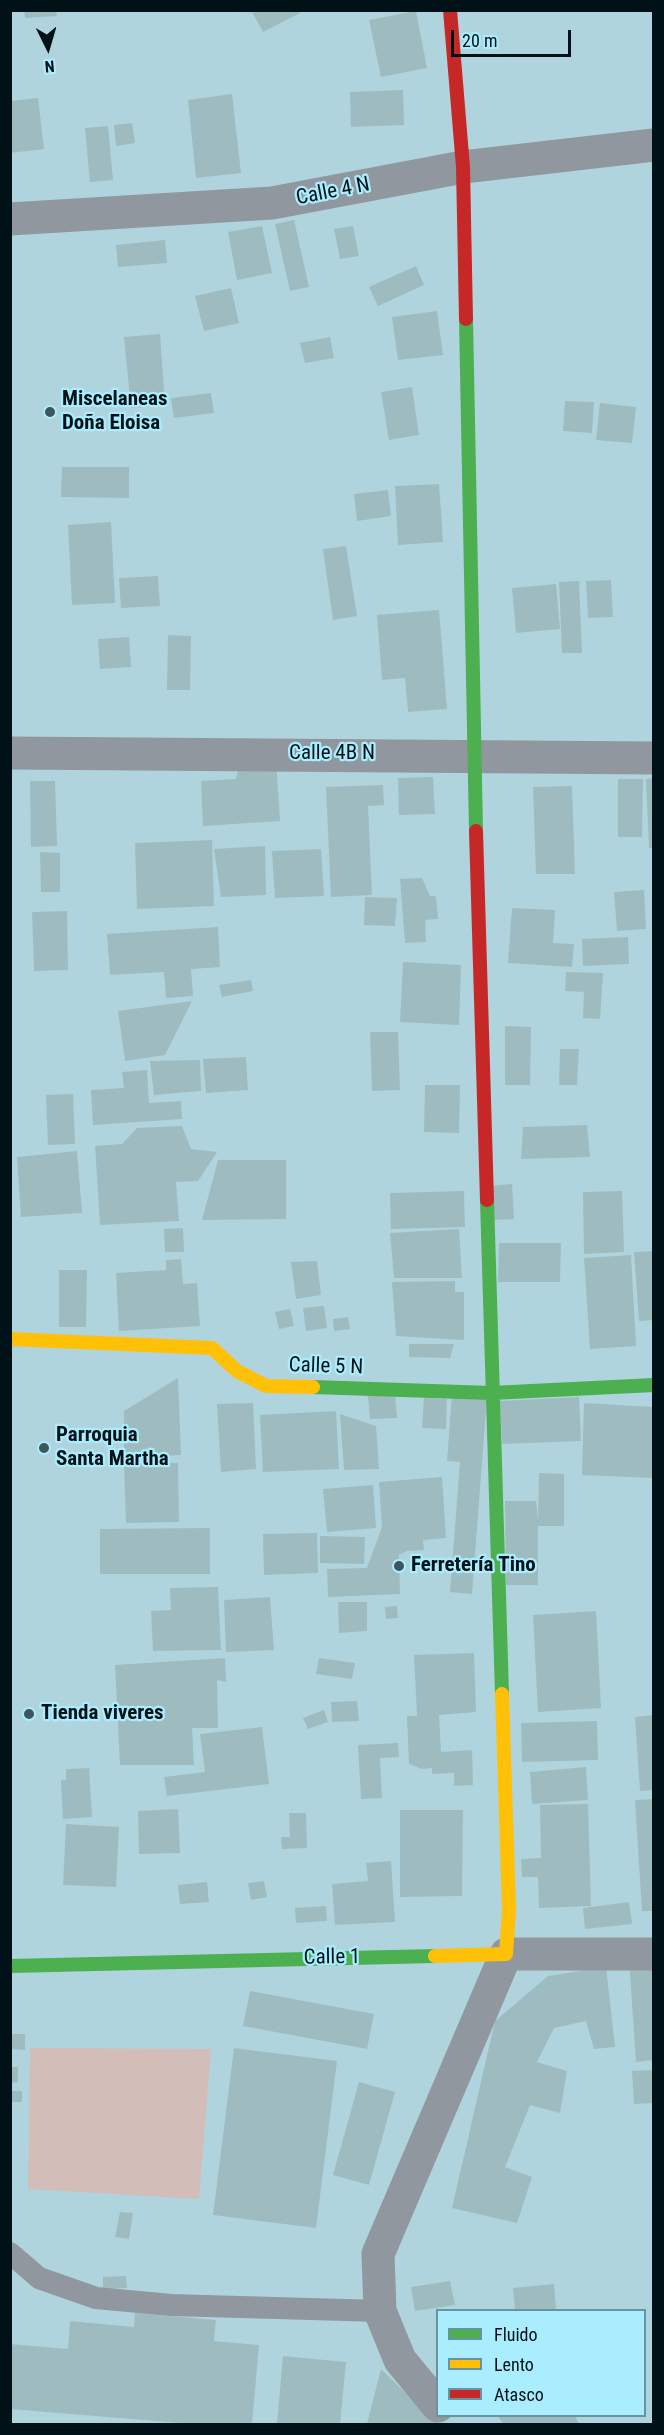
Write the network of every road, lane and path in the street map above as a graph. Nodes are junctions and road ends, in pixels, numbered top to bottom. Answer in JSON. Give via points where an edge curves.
{"nodes":[{"id":1,"x":450,"y":10,"type":"edge"},
{"id":2,"x":654,"y":145,"type":"edge"},
{"id":3,"x":463,"y":167,"type":"junction"},
{"id":4,"x":10,"y":219,"type":"edge"},
{"id":5,"x":10,"y":753,"type":"edge"},
{"id":6,"x":474,"y":755,"type":"junction"},
{"id":7,"x":654,"y":758,"type":"edge"},
{"id":8,"x":10,"y":1339,"type":"edge"},
{"id":9,"x":654,"y":1385,"type":"edge"},
{"id":10,"x":491,"y":1393,"type":"junction"},
{"id":11,"x":506,"y":1954,"type":"junction"},
{"id":12,"x":654,"y":1954,"type":"edge"},
{"id":13,"x":10,"y":1966,"type":"edge"},
{"id":14,"x":10,"y":2253,"type":"edge"},
{"id":15,"x":380,"y":2311,"type":"junction"},
{"id":16,"x":436,"y":2404,"type":"edge"}],
"edges":[{"from":1,"to":3,"type":"street"},
{"from":2,"to":3,"type":"street","name":"Calle 4 N"},
{"from":3,"to":4,"type":"street","name":"Calle 4 N","via":[[272,203]]},
{"from":3,"to":6,"type":"street"},
{"from":5,"to":6,"type":"street","name":"Calle 4B N"},
{"from":6,"to":7,"type":"street","name":"Calle 4B N"},
{"from":6,"to":10,"type":"street"},
{"from":8,"to":10,"type":"street","name":"Calle 5 N","via":[[212,1348],[237,1371],[266,1386]]},
{"from":9,"to":10,"type":"street","name":"Calle 5 N"},
{"from":10,"to":11,"type":"street","via":[[509,1910]]},
{"from":11,"to":12,"type":"street","name":"Calle 1"},
{"from":11,"to":13,"type":"street","name":"Calle 1"},
{"from":11,"to":15,"type":"street","via":[[378,2254]]},
{"from":14,"to":15,"type":"lane","via":[[39,2278],[96,2298],[171,2305]]},
{"from":15,"to":16,"type":"street","via":[[400,2360]]}]}
